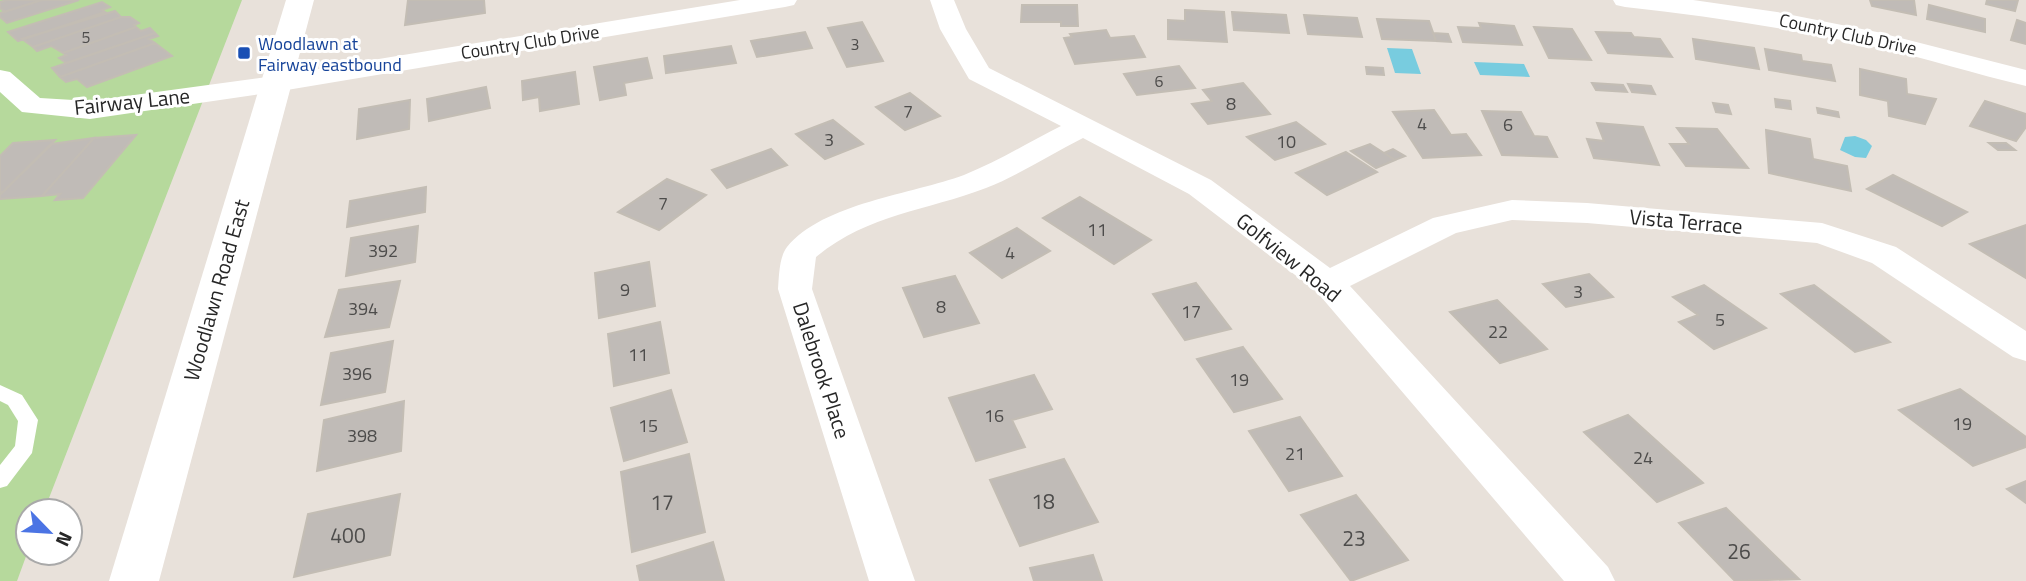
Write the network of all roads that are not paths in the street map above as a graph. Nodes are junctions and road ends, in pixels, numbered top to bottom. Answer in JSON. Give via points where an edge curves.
{"nodes":[{"id":1,"x":300,"y":0,"type":"edge"},
{"id":2,"x":785,"y":0,"type":"edge"},
{"id":3,"x":943,"y":0,"type":"edge"},
{"id":4,"x":1625,"y":0,"type":"edge"},
{"id":5,"x":1777,"y":9,"type":"edge"},
{"id":6,"x":0,"y":78,"type":"edge"},
{"id":7,"x":2026,"y":78,"type":"edge"},
{"id":8,"x":275,"y":84,"type":"junction"},
{"id":9,"x":1082,"y":127,"type":"junction"},
{"id":10,"x":1328,"y":283,"type":"junction"},
{"id":11,"x":2026,"y":348,"type":"edge"},
{"id":12,"x":0,"y":392,"type":"edge"},
{"id":13,"x":0,"y":480,"type":"edge"},
{"id":14,"x":134,"y":581,"type":"edge"},
{"id":15,"x":892,"y":581,"type":"edge"},
{"id":16,"x":1592,"y":581,"type":"edge"}],
"edges":[{"from":1,"to":8,"type":"main road","name":"Woodlawn Road East"},
{"from":2,"to":8,"type":"street","name":"Country Club Drive"},
{"from":3,"to":9,"type":"street","name":"Golfview Road","via":[[953,29],[979,73]]},
{"from":4,"to":5,"type":"street","name":"Country Club Drive"},
{"from":5,"to":7,"type":"street","name":"Country Club Drive"},
{"from":6,"to":8,"type":"street","name":"Fairway Lane","via":[[32,106],[90,110]]},
{"from":8,"to":14,"type":"main road","name":"Woodlawn Road East"},
{"from":9,"to":10,"type":"street","name":"Golfview Road","via":[[1200,187]]},
{"from":9,"to":15,"type":"street","name":"Dalebrook Place","via":[[976,181],[864,214],[826,232],[800,253],[795,289]]},
{"from":10,"to":11,"type":"street","name":"Vista Terrace","via":[[1445,225],[1512,211],[1822,233],[1884,255]]},
{"from":10,"to":16,"type":"street","name":"Golfview Road"},
{"from":12,"to":13,"type":"lane","via":[[15,400],[28,420],[25,448]]}]}
